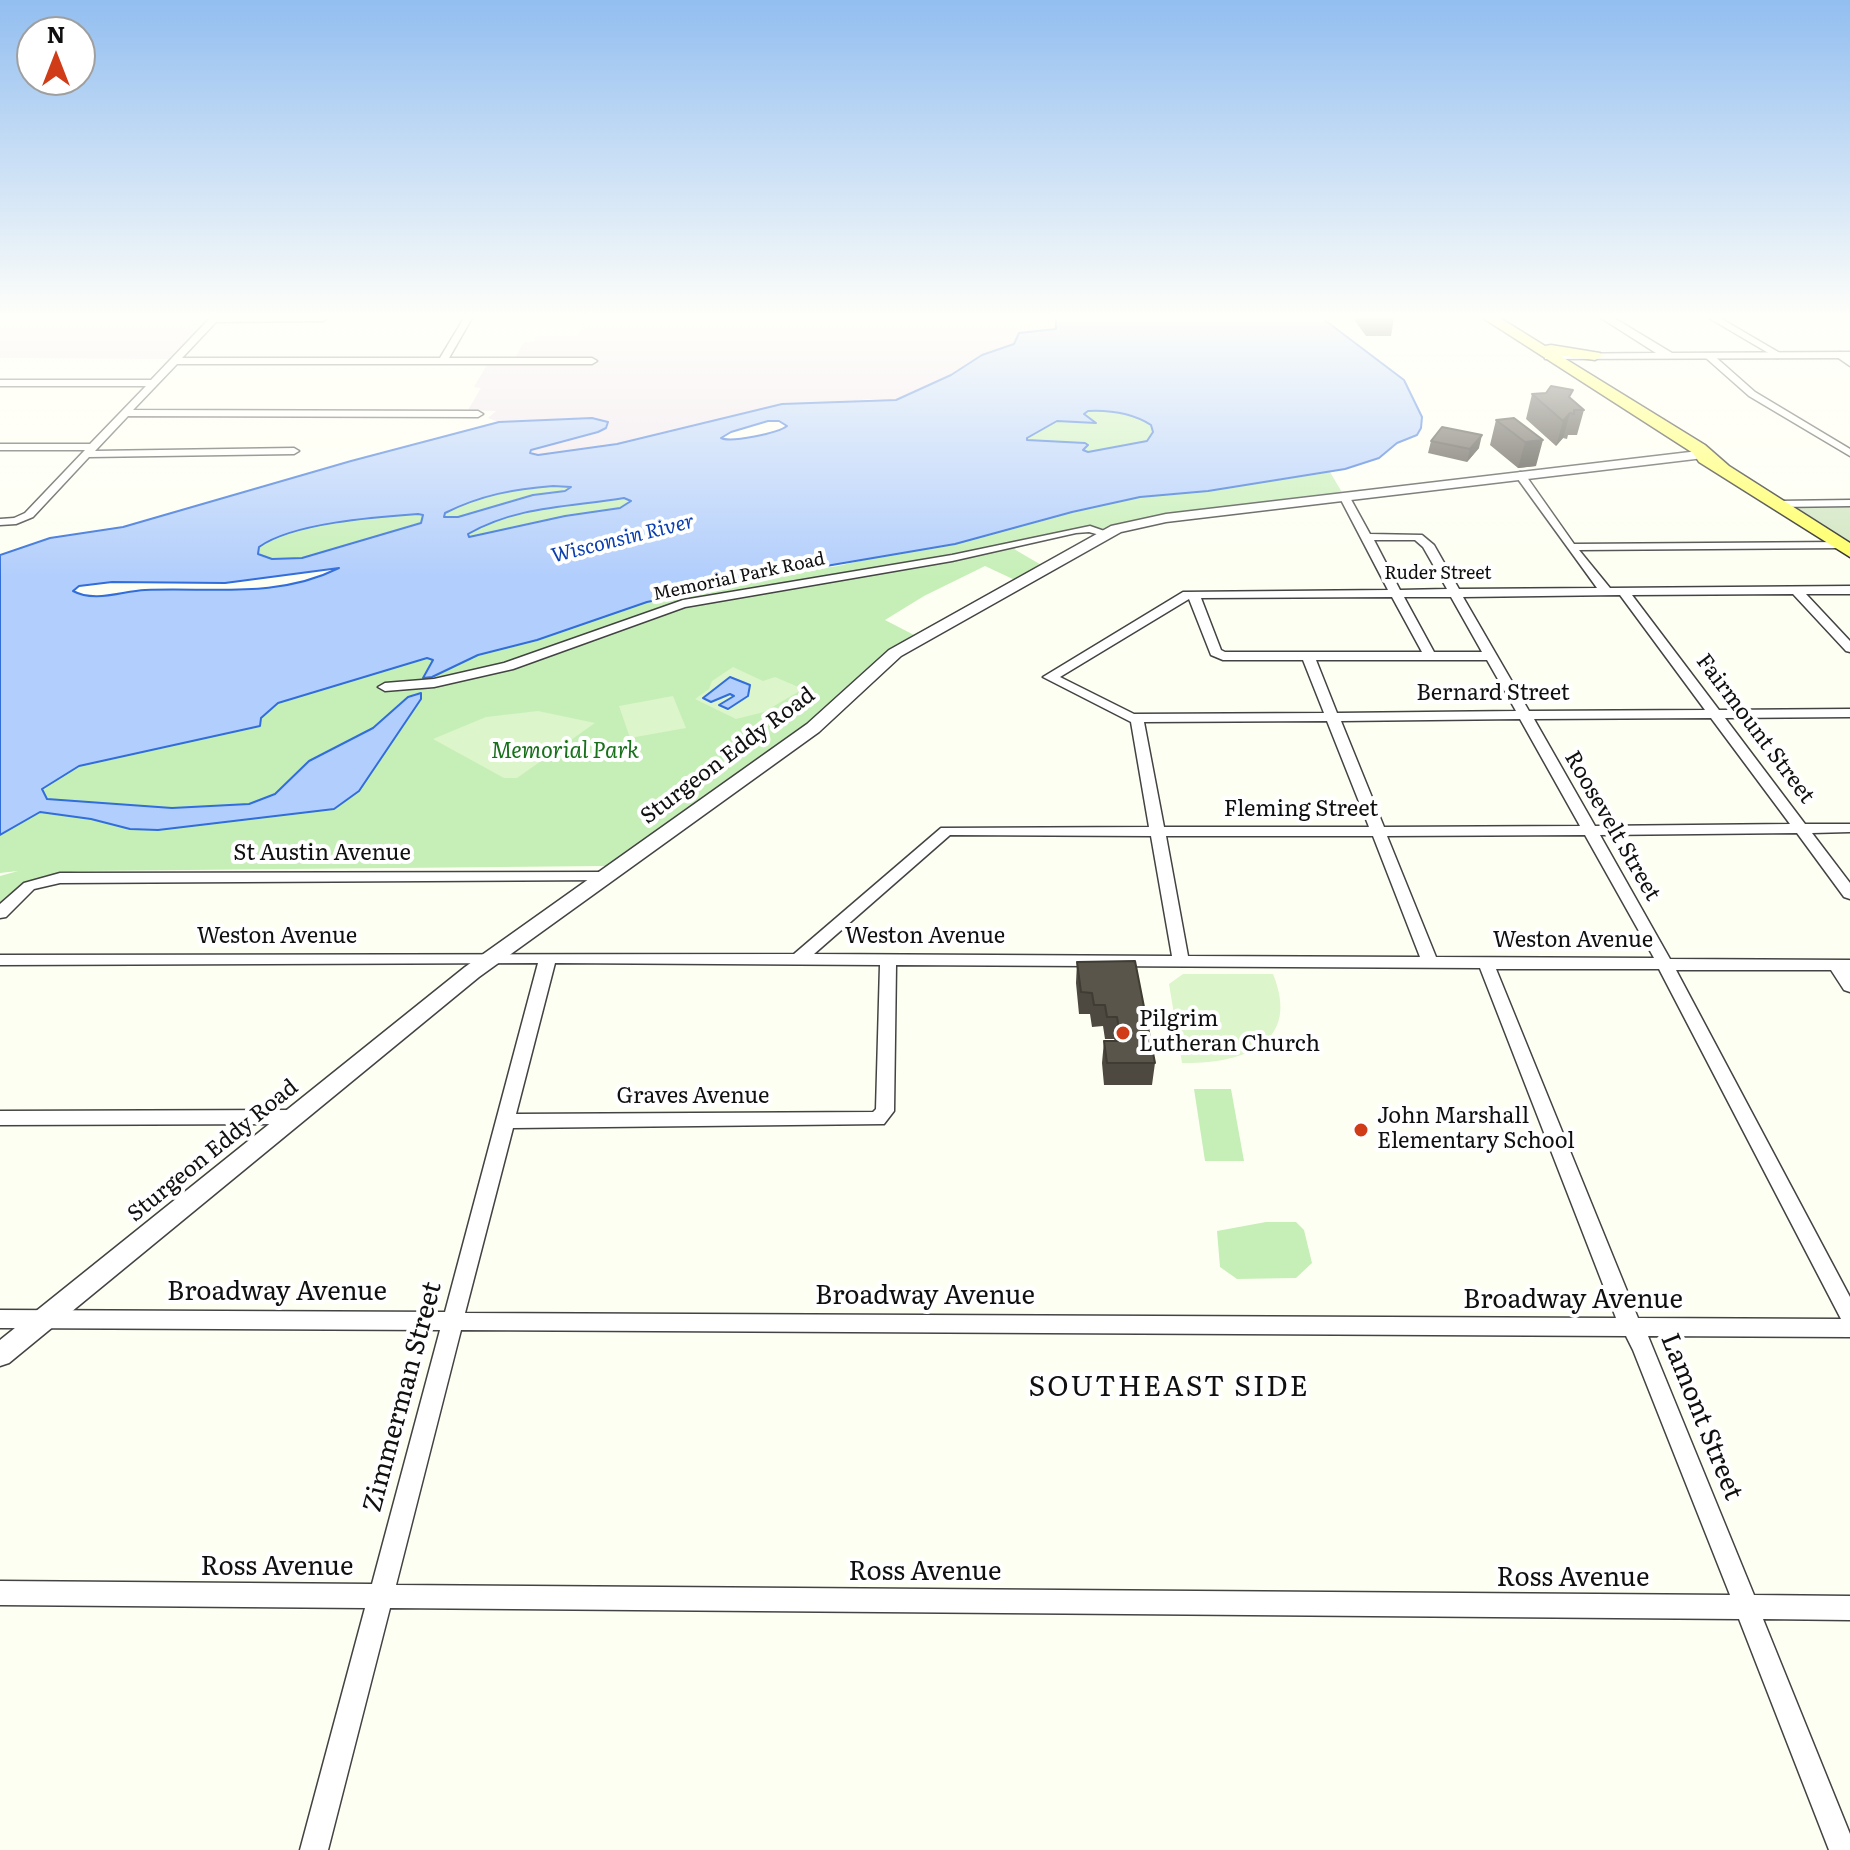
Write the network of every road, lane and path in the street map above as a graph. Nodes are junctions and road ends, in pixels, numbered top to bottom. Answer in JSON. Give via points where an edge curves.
{"nodes":[{"id":1,"x":133,"y":404,"type":"edge"},
{"id":2,"x":1627,"y":404,"type":"edge"},
{"id":3,"x":1769,"y":404,"type":"edge"},
{"id":4,"x":125,"y":413,"type":"junction"},
{"id":5,"x":478,"y":414,"type":"dead end"},
{"id":6,"x":1673,"y":434,"type":"junction"},
{"id":7,"x":0,"y":447,"type":"edge"},
{"id":8,"x":89,"y":451,"type":"junction"},
{"id":9,"x":294,"y":451,"type":"dead end"},
{"id":10,"x":1850,"y":453,"type":"edge"},
{"id":11,"x":1670,"y":458,"type":"junction"},
{"id":12,"x":1709,"y":458,"type":"junction"},
{"id":13,"x":1520,"y":475,"type":"junction"},
{"id":14,"x":1344,"y":496,"type":"junction"},
{"id":15,"x":1850,"y":503,"type":"edge"},
{"id":16,"x":1779,"y":504,"type":"junction"},
{"id":17,"x":0,"y":522,"type":"edge"},
{"id":18,"x":1107,"y":534,"type":"junction"},
{"id":19,"x":1366,"y":537,"type":"junction"},
{"id":20,"x":1571,"y":547,"type":"junction"},
{"id":21,"x":1846,"y":548,"type":"edge"},
{"id":22,"x":1796,"y":590,"type":"junction"},
{"id":23,"x":1850,"y":590,"type":"edge"},
{"id":24,"x":1606,"y":591,"type":"junction"},
{"id":25,"x":1623,"y":591,"type":"junction"},
{"id":26,"x":1455,"y":592,"type":"junction"},
{"id":27,"x":1395,"y":593,"type":"junction"},
{"id":28,"x":1194,"y":595,"type":"junction"},
{"id":29,"x":1850,"y":648,"type":"edge"},
{"id":30,"x":1430,"y":656,"type":"junction"},
{"id":31,"x":1490,"y":656,"type":"junction"},
{"id":32,"x":1309,"y":658,"type":"junction"},
{"id":33,"x":385,"y":687,"type":"dead end"},
{"id":34,"x":1850,"y":713,"type":"edge"},
{"id":35,"x":1716,"y":714,"type":"junction"},
{"id":36,"x":1524,"y":715,"type":"junction"},
{"id":37,"x":1332,"y":717,"type":"junction"},
{"id":38,"x":1137,"y":719,"type":"junction"},
{"id":39,"x":1801,"y":828,"type":"junction"},
{"id":40,"x":1850,"y":828,"type":"edge"},
{"id":41,"x":1589,"y":831,"type":"junction"},
{"id":42,"x":1158,"y":832,"type":"junction"},
{"id":43,"x":1380,"y":832,"type":"junction"},
{"id":44,"x":605,"y":877,"type":"junction"},
{"id":45,"x":1850,"y":894,"type":"edge"},
{"id":46,"x":0,"y":913,"type":"edge"},
{"id":47,"x":491,"y":958,"type":"junction"},
{"id":48,"x":548,"y":958,"type":"junction"},
{"id":49,"x":798,"y":959,"type":"junction"},
{"id":50,"x":888,"y":959,"type":"junction"},
{"id":51,"x":0,"y":960,"type":"edge"},
{"id":52,"x":1181,"y":961,"type":"junction"},
{"id":53,"x":1430,"y":962,"type":"junction"},
{"id":54,"x":1486,"y":963,"type":"junction"},
{"id":55,"x":1665,"y":964,"type":"junction"},
{"id":56,"x":1843,"y":965,"type":"edge"},
{"id":57,"x":1850,"y":986,"type":"edge"},
{"id":58,"x":293,"y":1117,"type":"junction"},
{"id":59,"x":0,"y":1118,"type":"edge"},
{"id":60,"x":505,"y":1121,"type":"junction"},
{"id":61,"x":1850,"y":1317,"type":"edge"},
{"id":62,"x":0,"y":1319,"type":"edge"},
{"id":63,"x":46,"y":1319,"type":"junction"},
{"id":64,"x":451,"y":1321,"type":"junction"},
{"id":65,"x":1635,"y":1328,"type":"junction"},
{"id":66,"x":1850,"y":1328,"type":"edge"},
{"id":67,"x":0,"y":1355,"type":"edge"},
{"id":68,"x":0,"y":1593,"type":"edge"},
{"id":69,"x":380,"y":1596,"type":"junction"},
{"id":70,"x":1747,"y":1607,"type":"junction"},
{"id":71,"x":1850,"y":1608,"type":"edge"},
{"id":72,"x":314,"y":1850,"type":"edge"},
{"id":73,"x":1843,"y":1850,"type":"edge"}],
"edges":[{"from":1,"to":4,"type":"street"},
{"from":2,"to":6,"type":"main road"},
{"from":3,"to":10,"type":"street"},
{"from":4,"to":5,"type":"street"},
{"from":4,"to":8,"type":"street"},
{"from":6,"to":11,"type":"street","via":[[1678,448]]},
{"from":6,"to":12,"type":"main road"},
{"from":7,"to":8,"type":"street"},
{"from":8,"to":9,"type":"street"},
{"from":8,"to":17,"type":"street","via":[[29,515]]},
{"from":11,"to":12,"type":"street","name":"Sturgeon Eddy Road"},
{"from":11,"to":13,"type":"street","name":"Sturgeon Eddy Road"},
{"from":12,"to":16,"type":"main road"},
{"from":13,"to":14,"type":"street","name":"Sturgeon Eddy Road"},
{"from":13,"to":20,"type":"street"},
{"from":14,"to":18,"type":"street","name":"Sturgeon Eddy Road","via":[[1156,519]]},
{"from":14,"to":19,"type":"street"},
{"from":15,"to":16,"type":"street"},
{"from":16,"to":21,"type":"main road"},
{"from":18,"to":33,"type":"street","name":"Memorial Park Road","via":[[1076,530],[952,558],[702,600],[648,614],[508,666],[434,683]]},
{"from":18,"to":44,"type":"street","name":"Sturgeon Eddy Road","via":[[895,653],[819,724]]},
{"from":19,"to":26,"type":"street","name":"Roosevelt Street","via":[[1424,540]]},
{"from":19,"to":27,"type":"street"},
{"from":20,"to":21,"type":"street"},
{"from":20,"to":24,"type":"street"},
{"from":22,"to":23,"type":"street","name":"Ruder Street"},
{"from":22,"to":25,"type":"street","name":"Ruder Street"},
{"from":22,"to":29,"type":"street"},
{"from":24,"to":25,"type":"street","name":"Ruder Street"},
{"from":24,"to":26,"type":"street","name":"Ruder Street"},
{"from":25,"to":35,"type":"street","name":"Fairmount Street"},
{"from":26,"to":27,"type":"street","name":"Ruder Street"},
{"from":26,"to":31,"type":"street","name":"Roosevelt Street"},
{"from":27,"to":28,"type":"street","name":"Ruder Street"},
{"from":27,"to":30,"type":"street"},
{"from":28,"to":32,"type":"street","via":[[1219,655]]},
{"from":28,"to":38,"type":"street","name":"Ruder Street","via":[[1050,677]]},
{"from":30,"to":31,"type":"street"},
{"from":30,"to":32,"type":"street"},
{"from":31,"to":36,"type":"street","name":"Roosevelt Street"},
{"from":32,"to":37,"type":"street"},
{"from":34,"to":35,"type":"street","name":"Bernard Street"},
{"from":35,"to":36,"type":"street","name":"Bernard Street"},
{"from":35,"to":39,"type":"street","name":"Fairmount Street"},
{"from":36,"to":37,"type":"street","name":"Bernard Street"},
{"from":36,"to":41,"type":"street","name":"Roosevelt Street"},
{"from":37,"to":38,"type":"street","name":"Bernard Street"},
{"from":37,"to":43,"type":"street"},
{"from":38,"to":42,"type":"street"},
{"from":39,"to":40,"type":"street","name":"Fleming Street"},
{"from":39,"to":41,"type":"street","name":"Fleming Street"},
{"from":39,"to":45,"type":"street","name":"Fairmount Street"},
{"from":41,"to":43,"type":"street","name":"Fleming Street"},
{"from":41,"to":55,"type":"street","name":"Roosevelt Street"},
{"from":42,"to":43,"type":"street","name":"Fleming Street"},
{"from":42,"to":49,"type":"street","name":"Fleming Street","via":[[946,831]]},
{"from":42,"to":52,"type":"street"},
{"from":43,"to":53,"type":"street"},
{"from":44,"to":46,"type":"street","name":"St Austin Avenue","via":[[60,878],[21,891]]},
{"from":44,"to":47,"type":"street","name":"Sturgeon Eddy Road"},
{"from":47,"to":48,"type":"street","name":"Weston Avenue"},
{"from":47,"to":51,"type":"street","name":"Weston Avenue"},
{"from":47,"to":58,"type":"street","name":"Sturgeon Eddy Road"},
{"from":48,"to":49,"type":"street","name":"Weston Avenue"},
{"from":48,"to":60,"type":"street","name":"Zimmerman Street"},
{"from":49,"to":50,"type":"street","name":"Weston Avenue"},
{"from":50,"to":52,"type":"street","name":"Weston Avenue"},
{"from":50,"to":60,"type":"street","name":"Graves Avenue","via":[[881,1117]]},
{"from":52,"to":53,"type":"street","name":"Weston Avenue"},
{"from":53,"to":54,"type":"street","name":"Weston Avenue"},
{"from":54,"to":55,"type":"street","name":"Weston Avenue"},
{"from":54,"to":65,"type":"street","name":"Lamont Street","via":[[1621,1308]]},
{"from":55,"to":56,"type":"street","name":"Weston Avenue"},
{"from":55,"to":61,"type":"street","name":"Roosevelt Street"},
{"from":56,"to":57,"type":"street"},
{"from":58,"to":59,"type":"street"},
{"from":58,"to":63,"type":"street","name":"Sturgeon Eddy Road"},
{"from":60,"to":64,"type":"street","name":"Zimmerman Street"},
{"from":62,"to":63,"type":"street","name":"Broadway Avenue"},
{"from":63,"to":64,"type":"street","name":"Broadway Avenue"},
{"from":63,"to":67,"type":"street","name":"Sturgeon Eddy Road"},
{"from":64,"to":65,"type":"street","name":"Broadway Avenue"},
{"from":64,"to":69,"type":"street","name":"Zimmerman Street"},
{"from":65,"to":66,"type":"street","name":"Broadway Avenue"},
{"from":65,"to":70,"type":"street","name":"Lamont Street"},
{"from":68,"to":69,"type":"street","name":"Ross Avenue"},
{"from":69,"to":70,"type":"street","name":"Ross Avenue"},
{"from":69,"to":72,"type":"street","name":"Zimmerman Street"},
{"from":70,"to":71,"type":"street","name":"Ross Avenue"},
{"from":70,"to":73,"type":"street","name":"Lamont Street"}]}
